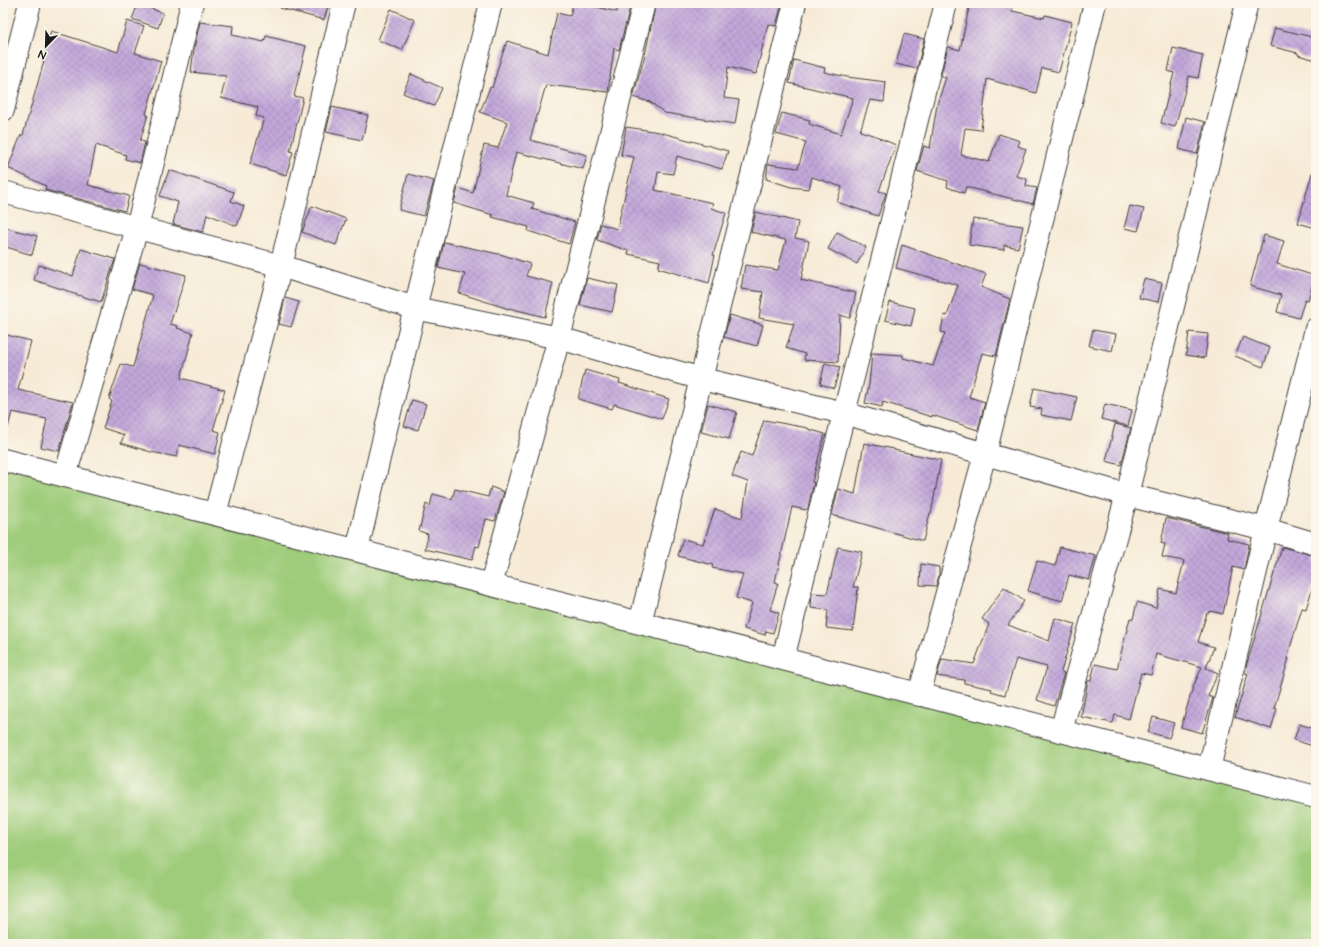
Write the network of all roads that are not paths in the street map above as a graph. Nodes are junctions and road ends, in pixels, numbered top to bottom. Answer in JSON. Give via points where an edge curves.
{"nodes":[{"id":1,"x":30,"y":3,"type":"edge"},
{"id":2,"x":192,"y":3,"type":"edge"},
{"id":3,"x":344,"y":3,"type":"edge"},
{"id":4,"x":491,"y":3,"type":"edge"},
{"id":5,"x":644,"y":3,"type":"edge"},
{"id":6,"x":795,"y":3,"type":"edge"},
{"id":7,"x":946,"y":3,"type":"edge"},
{"id":8,"x":1095,"y":3,"type":"edge"},
{"id":9,"x":1247,"y":3,"type":"edge"},
{"id":10,"x":3,"y":110,"type":"edge"},
{"id":11,"x":3,"y":192,"type":"edge"},
{"id":12,"x":137,"y":228,"type":"junction"},
{"id":13,"x":281,"y":266,"type":"junction"},
{"id":14,"x":415,"y":308,"type":"junction"},
{"id":15,"x":1316,"y":329,"type":"edge"},
{"id":16,"x":559,"y":338,"type":"junction"},
{"id":17,"x":702,"y":379,"type":"junction"},
{"id":18,"x":844,"y":413,"type":"junction"},
{"id":19,"x":985,"y":454,"type":"junction"},
{"id":20,"x":3,"y":460,"type":"edge"},
{"id":21,"x":65,"y":476,"type":"junction"},
{"id":22,"x":1127,"y":495,"type":"junction"},
{"id":23,"x":215,"y":514,"type":"junction"},
{"id":24,"x":1266,"y":529,"type":"junction"},
{"id":25,"x":1316,"y":544,"type":"edge"},
{"id":26,"x":357,"y":550,"type":"junction"},
{"id":27,"x":491,"y":585,"type":"junction"},
{"id":28,"x":640,"y":623,"type":"junction"},
{"id":29,"x":783,"y":658,"type":"junction"},
{"id":30,"x":919,"y":695,"type":"junction"},
{"id":31,"x":1061,"y":731,"type":"junction"},
{"id":32,"x":1209,"y":769,"type":"junction"},
{"id":33,"x":1316,"y":797,"type":"edge"}],
"edges":[{"from":1,"to":10,"type":"street"},
{"from":2,"to":12,"type":"street"},
{"from":3,"to":13,"type":"street"},
{"from":4,"to":14,"type":"street"},
{"from":5,"to":16,"type":"street"},
{"from":6,"to":17,"type":"street"},
{"from":7,"to":18,"type":"street"},
{"from":8,"to":19,"type":"street"},
{"from":9,"to":22,"type":"street"},
{"from":11,"to":12,"type":"street"},
{"from":12,"to":13,"type":"street"},
{"from":12,"to":21,"type":"street"},
{"from":13,"to":14,"type":"street"},
{"from":13,"to":23,"type":"street"},
{"from":14,"to":16,"type":"street"},
{"from":14,"to":26,"type":"street"},
{"from":15,"to":24,"type":"street"},
{"from":16,"to":17,"type":"street"},
{"from":16,"to":27,"type":"street"},
{"from":17,"to":18,"type":"street"},
{"from":17,"to":28,"type":"street"},
{"from":18,"to":19,"type":"street"},
{"from":18,"to":29,"type":"street"},
{"from":19,"to":22,"type":"street"},
{"from":19,"to":30,"type":"street"},
{"from":20,"to":21,"type":"street"},
{"from":21,"to":23,"type":"street"},
{"from":22,"to":24,"type":"street"},
{"from":22,"to":31,"type":"street"},
{"from":23,"to":26,"type":"street"},
{"from":24,"to":25,"type":"street"},
{"from":24,"to":32,"type":"street"},
{"from":26,"to":27,"type":"street"},
{"from":27,"to":28,"type":"street"},
{"from":28,"to":29,"type":"street"},
{"from":29,"to":30,"type":"street"},
{"from":30,"to":31,"type":"street"},
{"from":31,"to":32,"type":"street"},
{"from":32,"to":33,"type":"street"}]}
